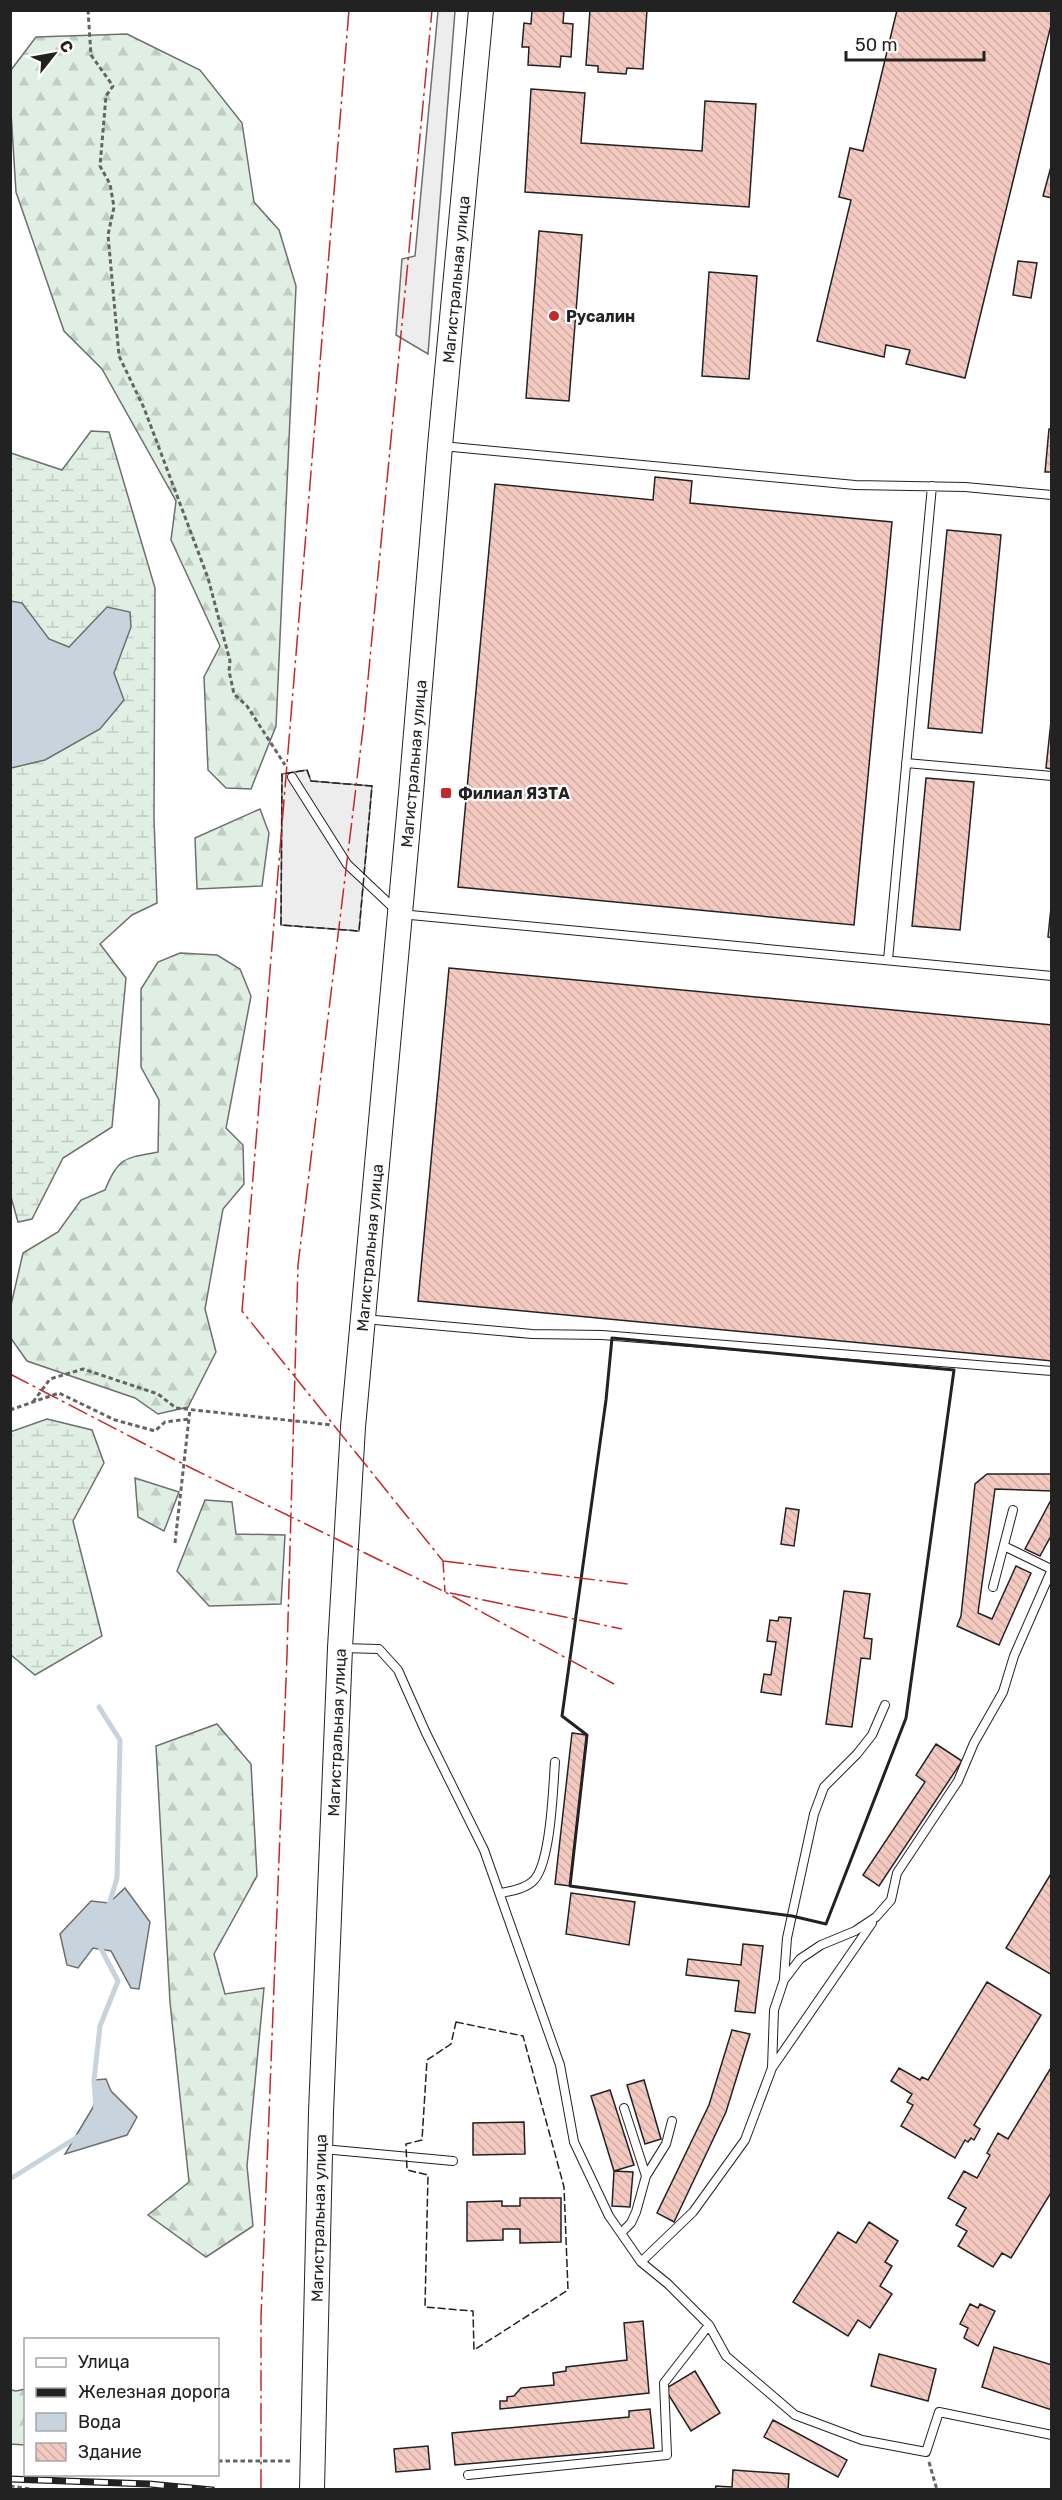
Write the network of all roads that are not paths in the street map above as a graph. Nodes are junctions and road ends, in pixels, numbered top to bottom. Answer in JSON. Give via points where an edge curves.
{"nodes":[{"id":1,"x":482,"y":10,"type":"edge"},
{"id":2,"x":440,"y":446,"type":"junction"},
{"id":3,"x":932,"y":486,"type":"junction"},
{"id":4,"x":1052,"y":495,"type":"edge"},
{"id":5,"x":906,"y":763,"type":"junction"},
{"id":6,"x":1052,"y":776,"type":"edge"},
{"id":7,"x":292,"y":777,"type":"road end"},
{"id":8,"x":400,"y":914,"type":"junction"},
{"id":9,"x":888,"y":960,"type":"junction"},
{"id":10,"x":1052,"y":976,"type":"edge"},
{"id":11,"x":363,"y":1318,"type":"junction"},
{"id":12,"x":1052,"y":1371,"type":"edge"},
{"id":13,"x":1012,"y":1510,"type":"dead end"},
{"id":14,"x":1004,"y":1546,"type":"junction"},
{"id":15,"x":1051,"y":1569,"type":"edge"},
{"id":16,"x":993,"y":1587,"type":"dead end"},
{"id":17,"x":340,"y":1648,"type":"junction"},
{"id":18,"x":885,"y":1705,"type":"dead end"},
{"id":19,"x":555,"y":1762,"type":"dead end"},
{"id":20,"x":501,"y":1893,"type":"junction"},
{"id":21,"x":876,"y":1917,"type":"junction"},
{"id":22,"x":784,"y":1980,"type":"junction"},
{"id":23,"x":772,"y":2068,"type":"junction"},
{"id":24,"x":624,"y":2108,"type":"dead end"},
{"id":25,"x":672,"y":2121,"type":"dead end"},
{"id":26,"x":320,"y":2149,"type":"junction"},
{"id":27,"x":453,"y":2161,"type":"dead end"},
{"id":28,"x":646,"y":2176,"type":"junction"},
{"id":29,"x":621,"y":2233,"type":"junction"},
{"id":30,"x":641,"y":2262,"type":"junction"},
{"id":31,"x":709,"y":2325,"type":"junction"},
{"id":32,"x":1052,"y":2435,"type":"edge"},
{"id":33,"x":468,"y":2475,"type":"dead end"},
{"id":34,"x":312,"y":2490,"type":"edge"}],
"edges":[{"from":1,"to":2,"type":"main road","name":"Магистральная улица"},
{"from":2,"to":3,"type":"lane","via":[[855,485]]},
{"from":2,"to":8,"type":"main road","name":"Магистральная улица"},
{"from":3,"to":4,"type":"lane"},
{"from":3,"to":5,"type":"lane"},
{"from":5,"to":6,"type":"lane"},
{"from":5,"to":9,"type":"lane"},
{"from":7,"to":8,"type":"lane","via":[[347,864]]},
{"from":8,"to":9,"type":"lane"},
{"from":8,"to":11,"type":"main road","name":"Магистральная улица"},
{"from":9,"to":10,"type":"lane"},
{"from":11,"to":12,"type":"lane"},
{"from":11,"to":17,"type":"main road","name":"Магистральная улица"},
{"from":13,"to":14,"type":"lane"},
{"from":14,"to":15,"type":"lane"},
{"from":14,"to":16,"type":"lane"},
{"from":15,"to":21,"type":"lane","via":[[1003,1692],[958,1781],[897,1873],[891,1900]]},
{"from":17,"to":20,"type":"lane","via":[[379,1649],[398,1670]]},
{"from":17,"to":26,"type":"main road","name":"Магистральная улица"},
{"from":18,"to":22,"type":"lane","via":[[872,1735],[824,1787],[814,1814],[787,1938]]},
{"from":19,"to":20,"type":"lane","via":[[546,1854],[540,1872],[532,1882]]},
{"from":20,"to":29,"type":"lane","via":[[560,2065],[574,2142]]},
{"from":21,"to":22,"type":"lane","via":[[800,1959]]},
{"from":21,"to":23,"type":"lane"},
{"from":22,"to":23,"type":"lane","via":[[774,2010]]},
{"from":23,"to":30,"type":"lane","via":[[745,2140],[693,2212]]},
{"from":24,"to":28,"type":"lane"},
{"from":25,"to":28,"type":"lane","via":[[666,2144]]},
{"from":26,"to":27,"type":"lane"},
{"from":26,"to":34,"type":"main road","name":"Магистральная улица"},
{"from":28,"to":29,"type":"lane","via":[[636,2212]]},
{"from":29,"to":30,"type":"lane"},
{"from":30,"to":31,"type":"lane"},
{"from":31,"to":32,"type":"lane","via":[[726,2356],[795,2415],[862,2440],[926,2452],[939,2412]]},
{"from":31,"to":33,"type":"lane","via":[[664,2383],[667,2455]]}]}
